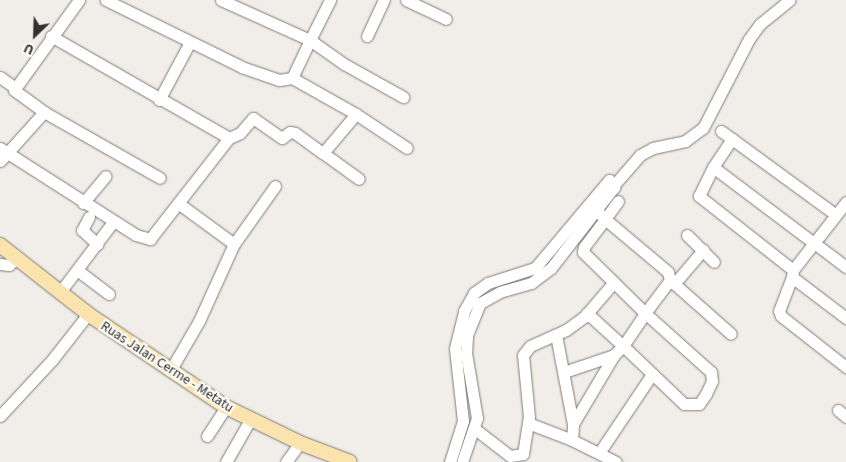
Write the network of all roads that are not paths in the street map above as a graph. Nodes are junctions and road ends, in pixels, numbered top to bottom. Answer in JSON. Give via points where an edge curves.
{"nodes":[{"id":1,"x":78,"y":0,"type":"edge"},
{"id":2,"x":106,"y":0,"type":"edge"},
{"id":3,"x":221,"y":0,"type":"edge"},
{"id":4,"x":330,"y":0,"type":"edge"},
{"id":5,"x":384,"y":0,"type":"edge"},
{"id":6,"x":406,"y":0,"type":"edge"},
{"id":7,"x":790,"y":0,"type":"edge"},
{"id":8,"x":446,"y":19,"type":"dead end"},
{"id":9,"x":51,"y":36,"type":"junction"},
{"id":10,"x":368,"y":36,"type":"dead end"},
{"id":11,"x":310,"y":40,"type":"junction"},
{"id":12,"x":190,"y":42,"type":"junction"},
{"id":13,"x":0,"y":77,"type":"edge"},
{"id":14,"x":292,"y":78,"type":"junction"},
{"id":15,"x":15,"y":88,"type":"junction"},
{"id":16,"x":403,"y":97,"type":"dead end"},
{"id":17,"x":159,"y":100,"type":"junction"},
{"id":18,"x":44,"y":112,"type":"junction"},
{"id":19,"x":356,"y":114,"type":"junction"},
{"id":20,"x":721,"y":131,"type":"dead end"},
{"id":21,"x":229,"y":138,"type":"junction"},
{"id":22,"x":732,"y":139,"type":"junction"},
{"id":23,"x":407,"y":148,"type":"dead end"},
{"id":24,"x":323,"y":153,"type":"junction"},
{"id":25,"x":3,"y":154,"type":"edge"},
{"id":26,"x":713,"y":167,"type":"junction"},
{"id":27,"x":106,"y":176,"type":"dead end"},
{"id":28,"x":160,"y":178,"type":"dead end"},
{"id":29,"x":359,"y":178,"type":"dead end"},
{"id":30,"x":274,"y":186,"type":"dead end"},
{"id":31,"x":618,"y":200,"type":"dead end"},
{"id":32,"x":83,"y":203,"type":"junction"},
{"id":33,"x":178,"y":203,"type":"junction"},
{"id":34,"x":591,"y":206,"type":"junction"},
{"id":35,"x":842,"y":210,"type":"edge"},
{"id":36,"x":89,"y":217,"type":"dead end"},
{"id":37,"x":605,"y":219,"type":"junction"},
{"id":38,"x":110,"y":226,"type":"dead end"},
{"id":39,"x":687,"y":235,"type":"dead end"},
{"id":40,"x":814,"y":243,"type":"junction"},
{"id":41,"x":97,"y":244,"type":"junction"},
{"id":42,"x":234,"y":244,"type":"junction"},
{"id":43,"x":0,"y":245,"type":"edge"},
{"id":44,"x":703,"y":250,"type":"junction"},
{"id":45,"x":16,"y":258,"type":"junction"},
{"id":46,"x":714,"y":262,"type":"dead end"},
{"id":47,"x":0,"y":264,"type":"edge"},
{"id":48,"x":846,"y":267,"type":"edge"},
{"id":49,"x":77,"y":270,"type":"junction"},
{"id":50,"x":792,"y":274,"type":"junction"},
{"id":51,"x":614,"y":282,"type":"junction"},
{"id":52,"x":672,"y":282,"type":"junction"},
{"id":53,"x":60,"y":292,"type":"junction"},
{"id":54,"x":110,"y":294,"type":"dead end"},
{"id":55,"x":477,"y":298,"type":"junction"},
{"id":56,"x":587,"y":313,"type":"junction"},
{"id":57,"x":645,"y":313,"type":"junction"},
{"id":58,"x":88,"y":314,"type":"junction"},
{"id":59,"x":846,"y":318,"type":"edge"},
{"id":60,"x":556,"y":334,"type":"junction"},
{"id":61,"x":731,"y":334,"type":"dead end"},
{"id":62,"x":623,"y":346,"type":"junction"},
{"id":63,"x":614,"y":355,"type":"junction"},
{"id":64,"x":468,"y":368,"type":"junction"},
{"id":65,"x":846,"y":368,"type":"edge"},
{"id":66,"x":455,"y":369,"type":"junction"},
{"id":67,"x":170,"y":371,"type":"junction"},
{"id":68,"x":564,"y":372,"type":"junction"},
{"id":69,"x":652,"y":374,"type":"junction"},
{"id":70,"x":470,"y":385,"type":"junction"},
{"id":71,"x":458,"y":386,"type":"junction"},
{"id":72,"x":226,"y":407,"type":"junction"},
{"id":73,"x":0,"y":416,"type":"edge"},
{"id":74,"x":250,"y":420,"type":"junction"},
{"id":75,"x":528,"y":423,"type":"junction"},
{"id":76,"x":573,"y":424,"type":"junction"},
{"id":77,"x":475,"y":429,"type":"junction"},
{"id":78,"x":207,"y":436,"type":"dead end"},
{"id":79,"x":572,"y":440,"type":"junction"},
{"id":80,"x":300,"y":443,"type":"junction"},
{"id":81,"x":599,"y":453,"type":"junction"},
{"id":82,"x":324,"y":457,"type":"edge"},
{"id":83,"x":524,"y":458,"type":"edge"},
{"id":84,"x":226,"y":462,"type":"edge"},
{"id":85,"x":286,"y":462,"type":"edge"},
{"id":86,"x":350,"y":462,"type":"edge"},
{"id":87,"x":450,"y":462,"type":"edge"},
{"id":88,"x":462,"y":462,"type":"edge"},
{"id":89,"x":616,"y":462,"type":"edge"}],
"edges":[{"from":1,"to":9,"type":"street"},
{"from":2,"to":12,"type":"street"},
{"from":3,"to":11,"type":"street"},
{"from":4,"to":11,"type":"street"},
{"from":5,"to":10,"type":"street"},
{"from":6,"to":8,"type":"street"},
{"from":7,"to":34,"type":"street","via":[[760,24],[749,39],[715,110],[699,132],[679,143],[648,150],[627,167],[614,185]]},
{"from":9,"to":15,"type":"street"},
{"from":9,"to":17,"type":"street"},
{"from":11,"to":14,"type":"street"},
{"from":11,"to":16,"type":"street","via":[[344,64]]},
{"from":12,"to":14,"type":"street","via":[[269,77]]},
{"from":12,"to":17,"type":"street"},
{"from":13,"to":15,"type":"street"},
{"from":14,"to":19,"type":"street"},
{"from":15,"to":18,"type":"street"},
{"from":17,"to":21,"type":"street"},
{"from":18,"to":25,"type":"street"},
{"from":18,"to":28,"type":"street"},
{"from":19,"to":23,"type":"street"},
{"from":19,"to":24,"type":"street"},
{"from":20,"to":22,"type":"street"},
{"from":21,"to":24,"type":"street","via":[[240,133],[253,118],[282,138],[290,132],[295,133]]},
{"from":21,"to":33,"type":"street"},
{"from":22,"to":26,"type":"street"},
{"from":22,"to":35,"type":"street"},
{"from":24,"to":29,"type":"street"},
{"from":25,"to":32,"type":"street"},
{"from":26,"to":40,"type":"street"},
{"from":26,"to":50,"type":"street","via":[[699,196]]},
{"from":27,"to":32,"type":"street"},
{"from":30,"to":42,"type":"street"},
{"from":31,"to":37,"type":"street"},
{"from":32,"to":33,"type":"street","via":[[143,239],[150,239]]},
{"from":33,"to":42,"type":"street"},
{"from":34,"to":37,"type":"street"},
{"from":34,"to":55,"type":"street","via":[[543,276]]},
{"from":35,"to":40,"type":"street"},
{"from":36,"to":41,"type":"street","via":[[82,230]]},
{"from":37,"to":51,"type":"street","via":[[583,252]]},
{"from":37,"to":52,"type":"street","via":[[668,272]]},
{"from":38,"to":41,"type":"street"},
{"from":39,"to":44,"type":"street"},
{"from":40,"to":48,"type":"street"},
{"from":40,"to":50,"type":"street"},
{"from":41,"to":49,"type":"street"},
{"from":42,"to":67,"type":"street","via":[[195,328]]},
{"from":43,"to":45,"type":"main road","name":"Ruas Jalan Cerme - Metatu"},
{"from":44,"to":46,"type":"street"},
{"from":44,"to":52,"type":"street"},
{"from":45,"to":47,"type":"street","via":[[9,265]]},
{"from":45,"to":53,"type":"main road","name":"Ruas Jalan Cerme - Metatu"},
{"from":49,"to":53,"type":"street"},
{"from":49,"to":54,"type":"street"},
{"from":50,"to":59,"type":"street"},
{"from":50,"to":65,"type":"street","via":[[779,311],[781,316]]},
{"from":51,"to":56,"type":"street"},
{"from":51,"to":57,"type":"street"},
{"from":52,"to":57,"type":"street"},
{"from":52,"to":61,"type":"street"},
{"from":53,"to":58,"type":"main road","name":"Ruas Jalan Cerme - Metatu"},
{"from":55,"to":64,"type":"street","via":[[467,336]]},
{"from":55,"to":66,"type":"street","via":[[458,330]]},
{"from":56,"to":60,"type":"street"},
{"from":56,"to":62,"type":"street"},
{"from":57,"to":62,"type":"street"},
{"from":57,"to":69,"type":"street","via":[[713,375],[702,402],[689,406]]},
{"from":58,"to":67,"type":"main road","name":"Ruas Jalan Cerme - Metatu"},
{"from":58,"to":73,"type":"street","via":[[52,360]]},
{"from":60,"to":68,"type":"street"},
{"from":60,"to":75,"type":"street","via":[[530,346],[523,355]]},
{"from":62,"to":63,"type":"street"},
{"from":62,"to":69,"type":"street"},
{"from":63,"to":68,"type":"street"},
{"from":63,"to":76,"type":"street"},
{"from":64,"to":66,"type":"street"},
{"from":64,"to":70,"type":"street"},
{"from":66,"to":71,"type":"street"},
{"from":67,"to":72,"type":"main road","name":"Ruas Jalan Cerme - Metatu"},
{"from":68,"to":76,"type":"street"},
{"from":69,"to":81,"type":"street"},
{"from":70,"to":71,"type":"street"},
{"from":70,"to":77,"type":"street","via":[[477,418]]},
{"from":71,"to":87,"type":"street","via":[[463,421]]},
{"from":72,"to":74,"type":"main road","name":"Ruas Jalan Cerme - Metatu"},
{"from":72,"to":78,"type":"street"},
{"from":74,"to":80,"type":"main road","name":"Ruas Jalan Cerme - Metatu"},
{"from":74,"to":84,"type":"street"},
{"from":75,"to":79,"type":"street"},
{"from":75,"to":83,"type":"street"},
{"from":76,"to":79,"type":"street"},
{"from":77,"to":83,"type":"street","via":[[510,456]]},
{"from":77,"to":88,"type":"street"},
{"from":79,"to":81,"type":"street"},
{"from":80,"to":82,"type":"main road","name":"Ruas Jalan Cerme - Metatu"},
{"from":80,"to":85,"type":"street"},
{"from":81,"to":89,"type":"street"},
{"from":82,"to":86,"type":"main road","name":"Ruas Jalan Cerme - Metatu"}]}
